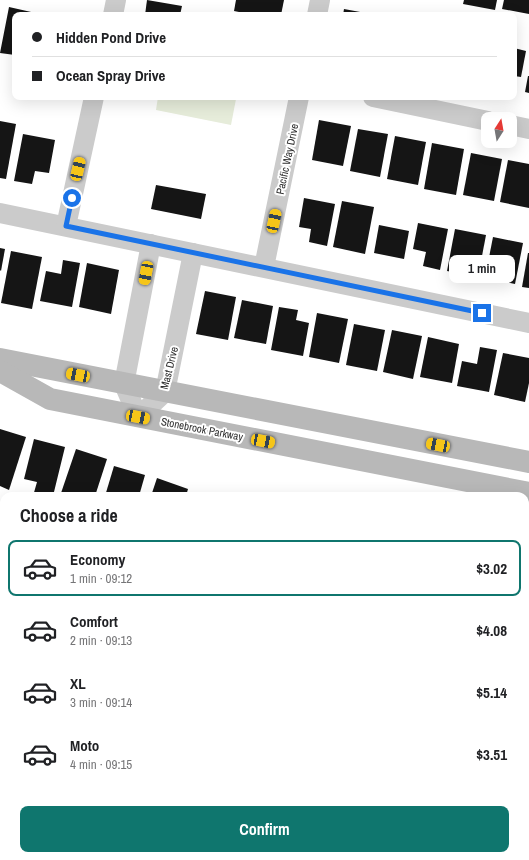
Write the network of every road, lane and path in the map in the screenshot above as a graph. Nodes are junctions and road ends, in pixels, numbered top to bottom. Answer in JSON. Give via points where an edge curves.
{"nodes":[{"id":1,"x":116,"y":0,"type":"edge"},
{"id":2,"x":320,"y":0,"type":"edge"},
{"id":3,"x":114,"y":12,"type":"edge"},
{"id":4,"x":318,"y":12,"type":"edge"},
{"id":5,"x":93,"y":100,"type":"edge"},
{"id":6,"x":298,"y":100,"type":"edge"},
{"id":7,"x":387,"y":100,"type":"edge"},
{"id":8,"x":481,"y":120,"type":"edge"},
{"id":9,"x":517,"y":126,"type":"edge"},
{"id":10,"x":529,"y":129,"type":"edge"},
{"id":11,"x":0,"y":213,"type":"edge"},
{"id":12,"x":66,"y":226,"type":"junction"},
{"id":13,"x":152,"y":244,"type":"junction"},
{"id":14,"x":193,"y":253,"type":"junction"},
{"id":15,"x":264,"y":268,"type":"junction"},
{"id":16,"x":529,"y":323,"type":"edge"},
{"id":17,"x":0,"y":359,"type":"edge"},
{"id":18,"x":0,"y":371,"type":"edge"},
{"id":19,"x":124,"y":384,"type":"junction"},
{"id":20,"x":165,"y":392,"type":"junction"},
{"id":21,"x":138,"y":417,"type":"junction"},
{"id":22,"x":529,"y":462,"type":"edge"},
{"id":23,"x":524,"y":492,"type":"edge"}],
"edges":[{"from":1,"to":3,"type":"street"},
{"from":2,"to":4,"type":"street"},
{"from":5,"to":12,"type":"street"},
{"from":6,"to":15,"type":"street","name":"Pacific Way Drive"},
{"from":7,"to":8,"type":"street"},
{"from":9,"to":10,"type":"street"},
{"from":11,"to":12,"type":"street"},
{"from":12,"to":13,"type":"street"},
{"from":13,"to":14,"type":"street"},
{"from":13,"to":19,"type":"street"},
{"from":14,"to":15,"type":"street"},
{"from":14,"to":20,"type":"street","name":"Mast Drive"},
{"from":15,"to":16,"type":"street"},
{"from":17,"to":19,"type":"street"},
{"from":18,"to":21,"type":"street","name":"Stonebrook Parkway","via":[[50,399]]},
{"from":19,"to":20,"type":"street"},
{"from":19,"to":21,"type":"street"},
{"from":20,"to":21,"type":"street","name":"Mast Drive"},
{"from":20,"to":22,"type":"street"},
{"from":21,"to":23,"type":"street","name":"Stonebrook Parkway"}]}
